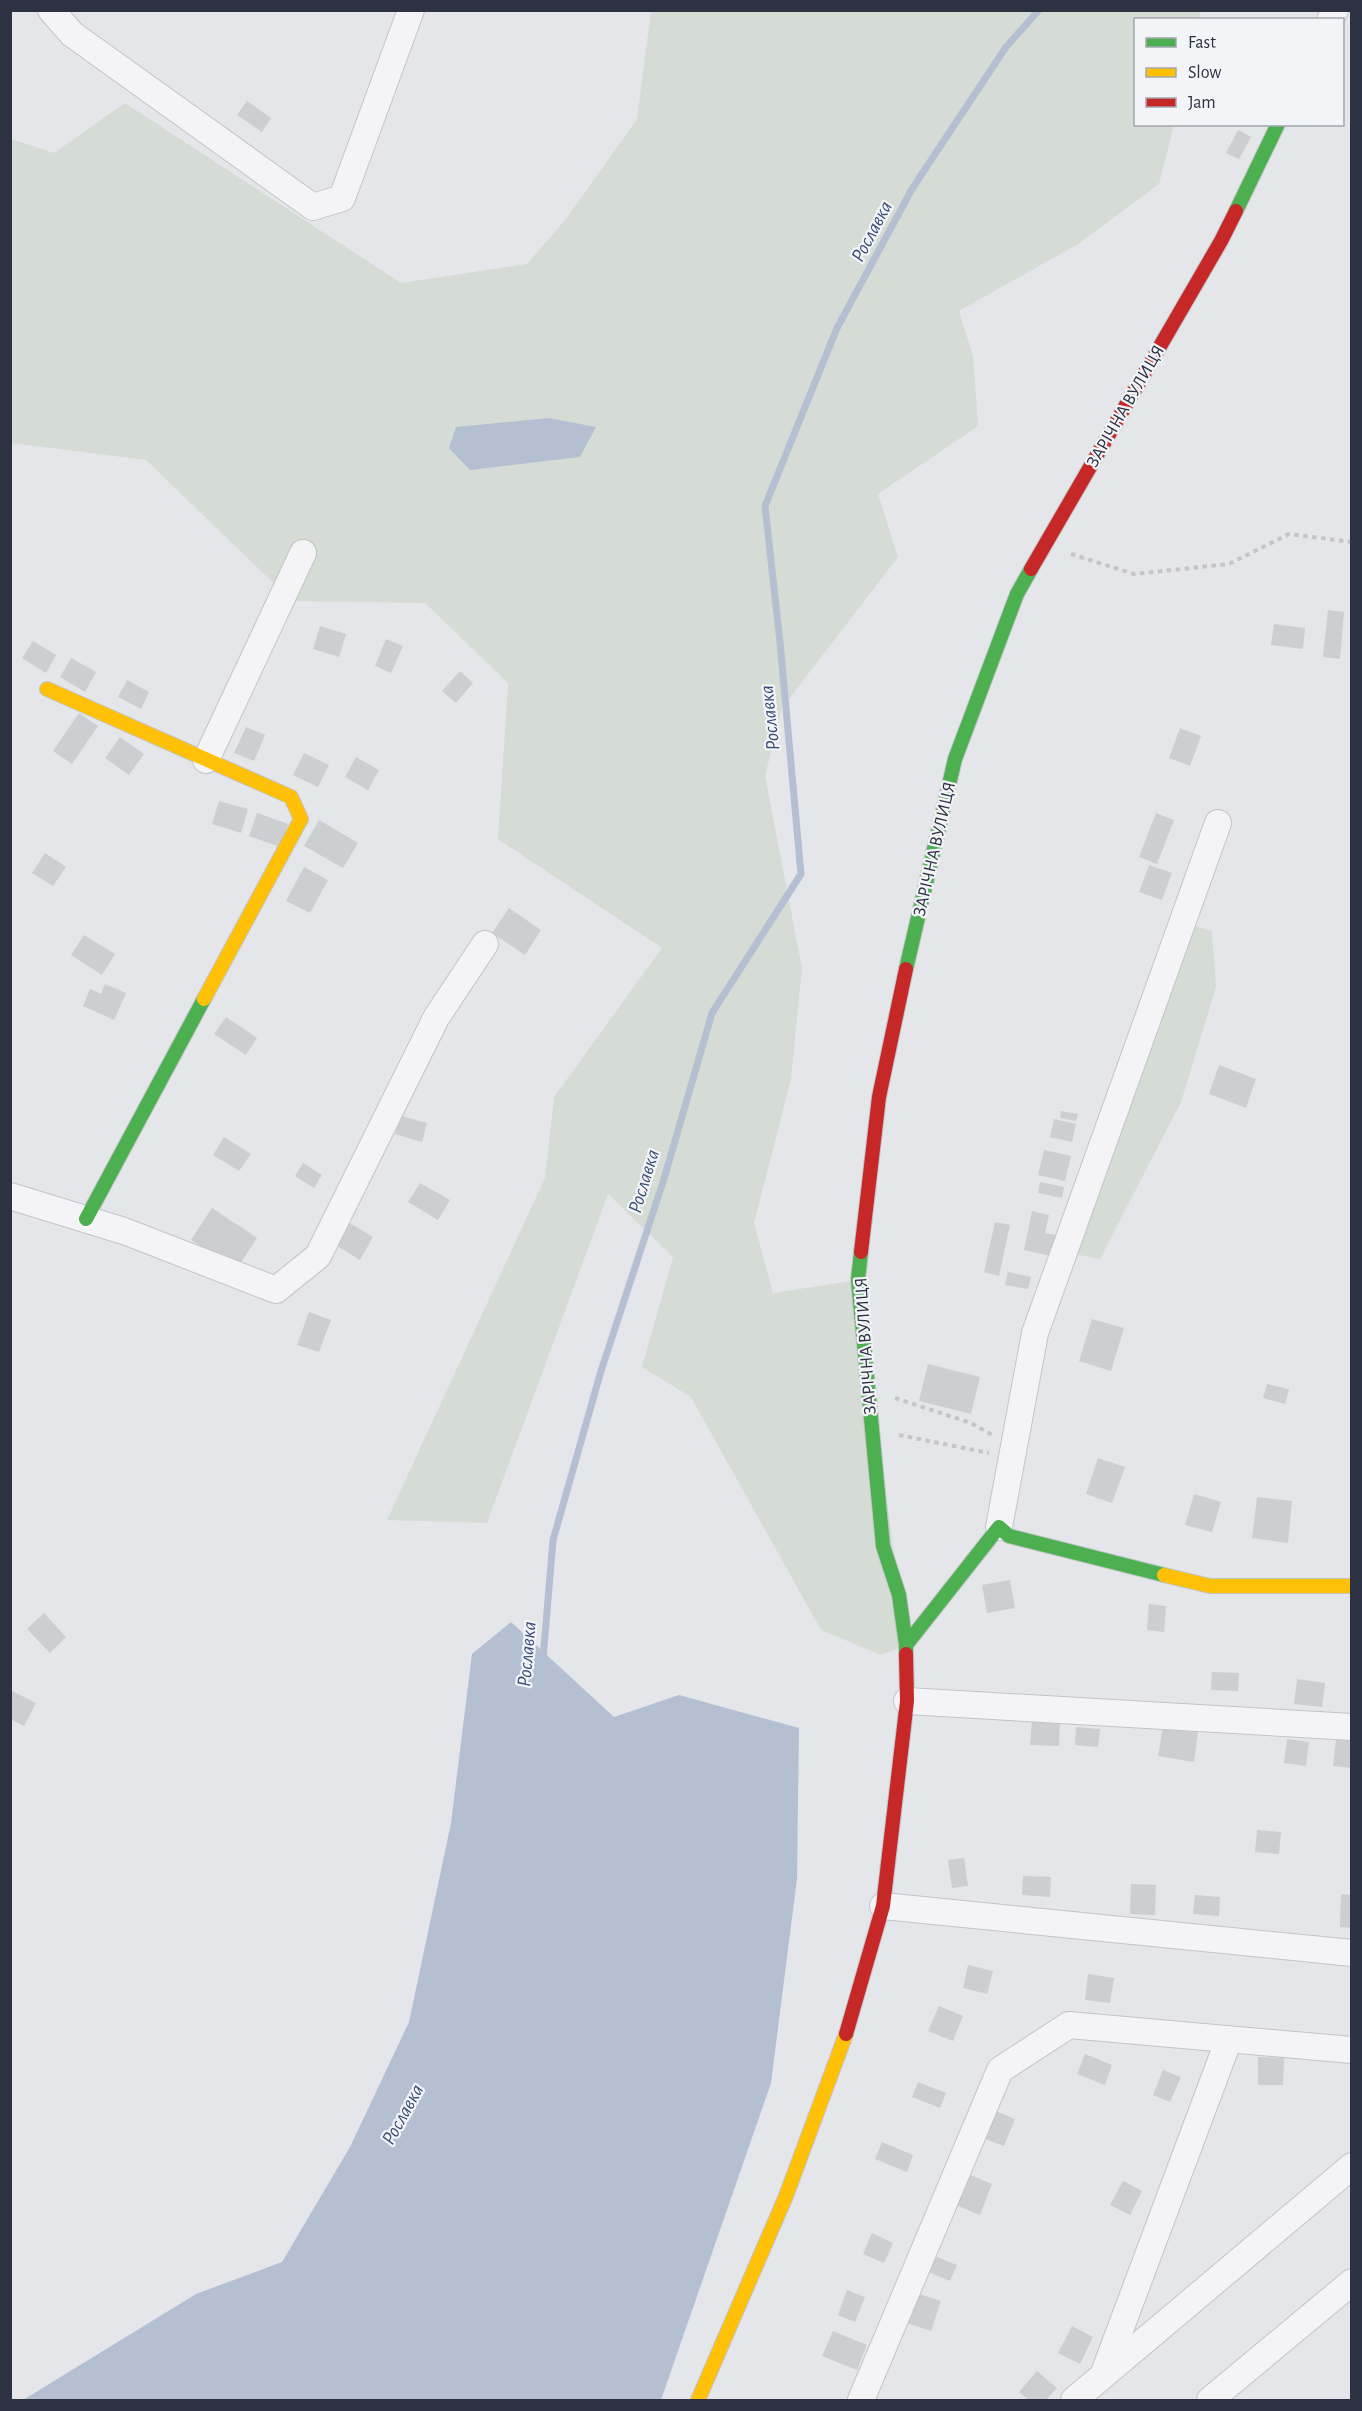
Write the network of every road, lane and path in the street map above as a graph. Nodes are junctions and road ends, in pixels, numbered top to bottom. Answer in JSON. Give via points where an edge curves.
{"nodes":[{"id":1,"x":51,"y":10,"type":"edge"},
{"id":2,"x":411,"y":10,"type":"edge"},
{"id":3,"x":1277,"y":126,"type":"edge"},
{"id":4,"x":1352,"y":542,"type":"edge"},
{"id":5,"x":1044,"y":546,"type":"junction"},
{"id":6,"x":303,"y":553,"type":"dead end"},
{"id":7,"x":47,"y":689,"type":"dead end"},
{"id":8,"x":206,"y":760,"type":"junction"},
{"id":9,"x":1218,"y":823,"type":"dead end"},
{"id":10,"x":485,"y":944,"type":"dead end"},
{"id":11,"x":10,"y":1196,"type":"edge"},
{"id":12,"x":86,"y":1219,"type":"junction"},
{"id":13,"x":868,"y":1389,"type":"junction"},
{"id":14,"x":872,"y":1430,"type":"junction"},
{"id":15,"x":1012,"y":1452,"type":"junction"},
{"id":16,"x":999,"y":1527,"type":"junction"},
{"id":17,"x":1352,"y":1586,"type":"edge"},
{"id":18,"x":906,"y":1645,"type":"junction"},
{"id":19,"x":907,"y":1701,"type":"junction"},
{"id":20,"x":1352,"y":1727,"type":"edge"},
{"id":21,"x":883,"y":1906,"type":"junction"},
{"id":22,"x":1352,"y":1953,"type":"edge"},
{"id":23,"x":1229,"y":2039,"type":"junction"},
{"id":24,"x":1352,"y":2050,"type":"edge"},
{"id":25,"x":1352,"y":2166,"type":"edge"},
{"id":26,"x":1352,"y":2282,"type":"edge"},
{"id":27,"x":1104,"y":2373,"type":"junction"},
{"id":28,"x":698,"y":2400,"type":"edge"},
{"id":29,"x":861,"y":2400,"type":"edge"},
{"id":30,"x":1074,"y":2400,"type":"edge"},
{"id":31,"x":1210,"y":2400,"type":"edge"}],
"edges":[{"from":1,"to":2,"type":"street","via":[[72,33],[313,207],[342,198]]},
{"from":3,"to":5,"type":"street","name":"ЗАРІЧНА ВУЛИЦЯ","via":[[1221,241]]},
{"from":4,"to":5,"type":"path","via":[[1289,534],[1230,564],[1134,574]]},
{"from":5,"to":13,"type":"street","name":"ЗАРІЧНА ВУЛИЦЯ","via":[[1017,594],[955,759],[882,1086],[858,1280]]},
{"from":6,"to":8,"type":"street"},
{"from":7,"to":8,"type":"street"},
{"from":8,"to":12,"type":"street","via":[[291,798],[301,819]]},
{"from":9,"to":15,"type":"street","via":[[1035,1333]]},
{"from":10,"to":12,"type":"street","via":[[436,1018],[318,1256],[276,1290]]},
{"from":11,"to":12,"type":"street"},
{"from":13,"to":14,"type":"street","name":"ЗАРІЧНА ВУЛИЦЯ"},
{"from":13,"to":15,"type":"path","via":[[971,1423]]},
{"from":14,"to":15,"type":"path"},
{"from":14,"to":18,"type":"street","name":"ЗАРІЧНА ВУЛИЦЯ","via":[[883,1546],[899,1595]]},
{"from":15,"to":16,"type":"street"},
{"from":16,"to":17,"type":"street","via":[[1009,1536],[1210,1586]]},
{"from":16,"to":18,"type":"street"},
{"from":18,"to":19,"type":"street","name":"ЗАРІЧНА ВУЛИЦЯ"},
{"from":19,"to":20,"type":"street"},
{"from":19,"to":21,"type":"street","name":"ЗАРІЧНА ВУЛИЦЯ"},
{"from":21,"to":22,"type":"street"},
{"from":21,"to":28,"type":"street","name":"ЗАРІЧНА ВУЛИЦЯ","via":[[854,2016],[786,2196]]},
{"from":23,"to":24,"type":"street"},
{"from":23,"to":27,"type":"street"},
{"from":23,"to":29,"type":"street","via":[[1069,2025],[1000,2070]]},
{"from":25,"to":27,"type":"street"},
{"from":26,"to":31,"type":"street"},
{"from":27,"to":30,"type":"street"}]}
